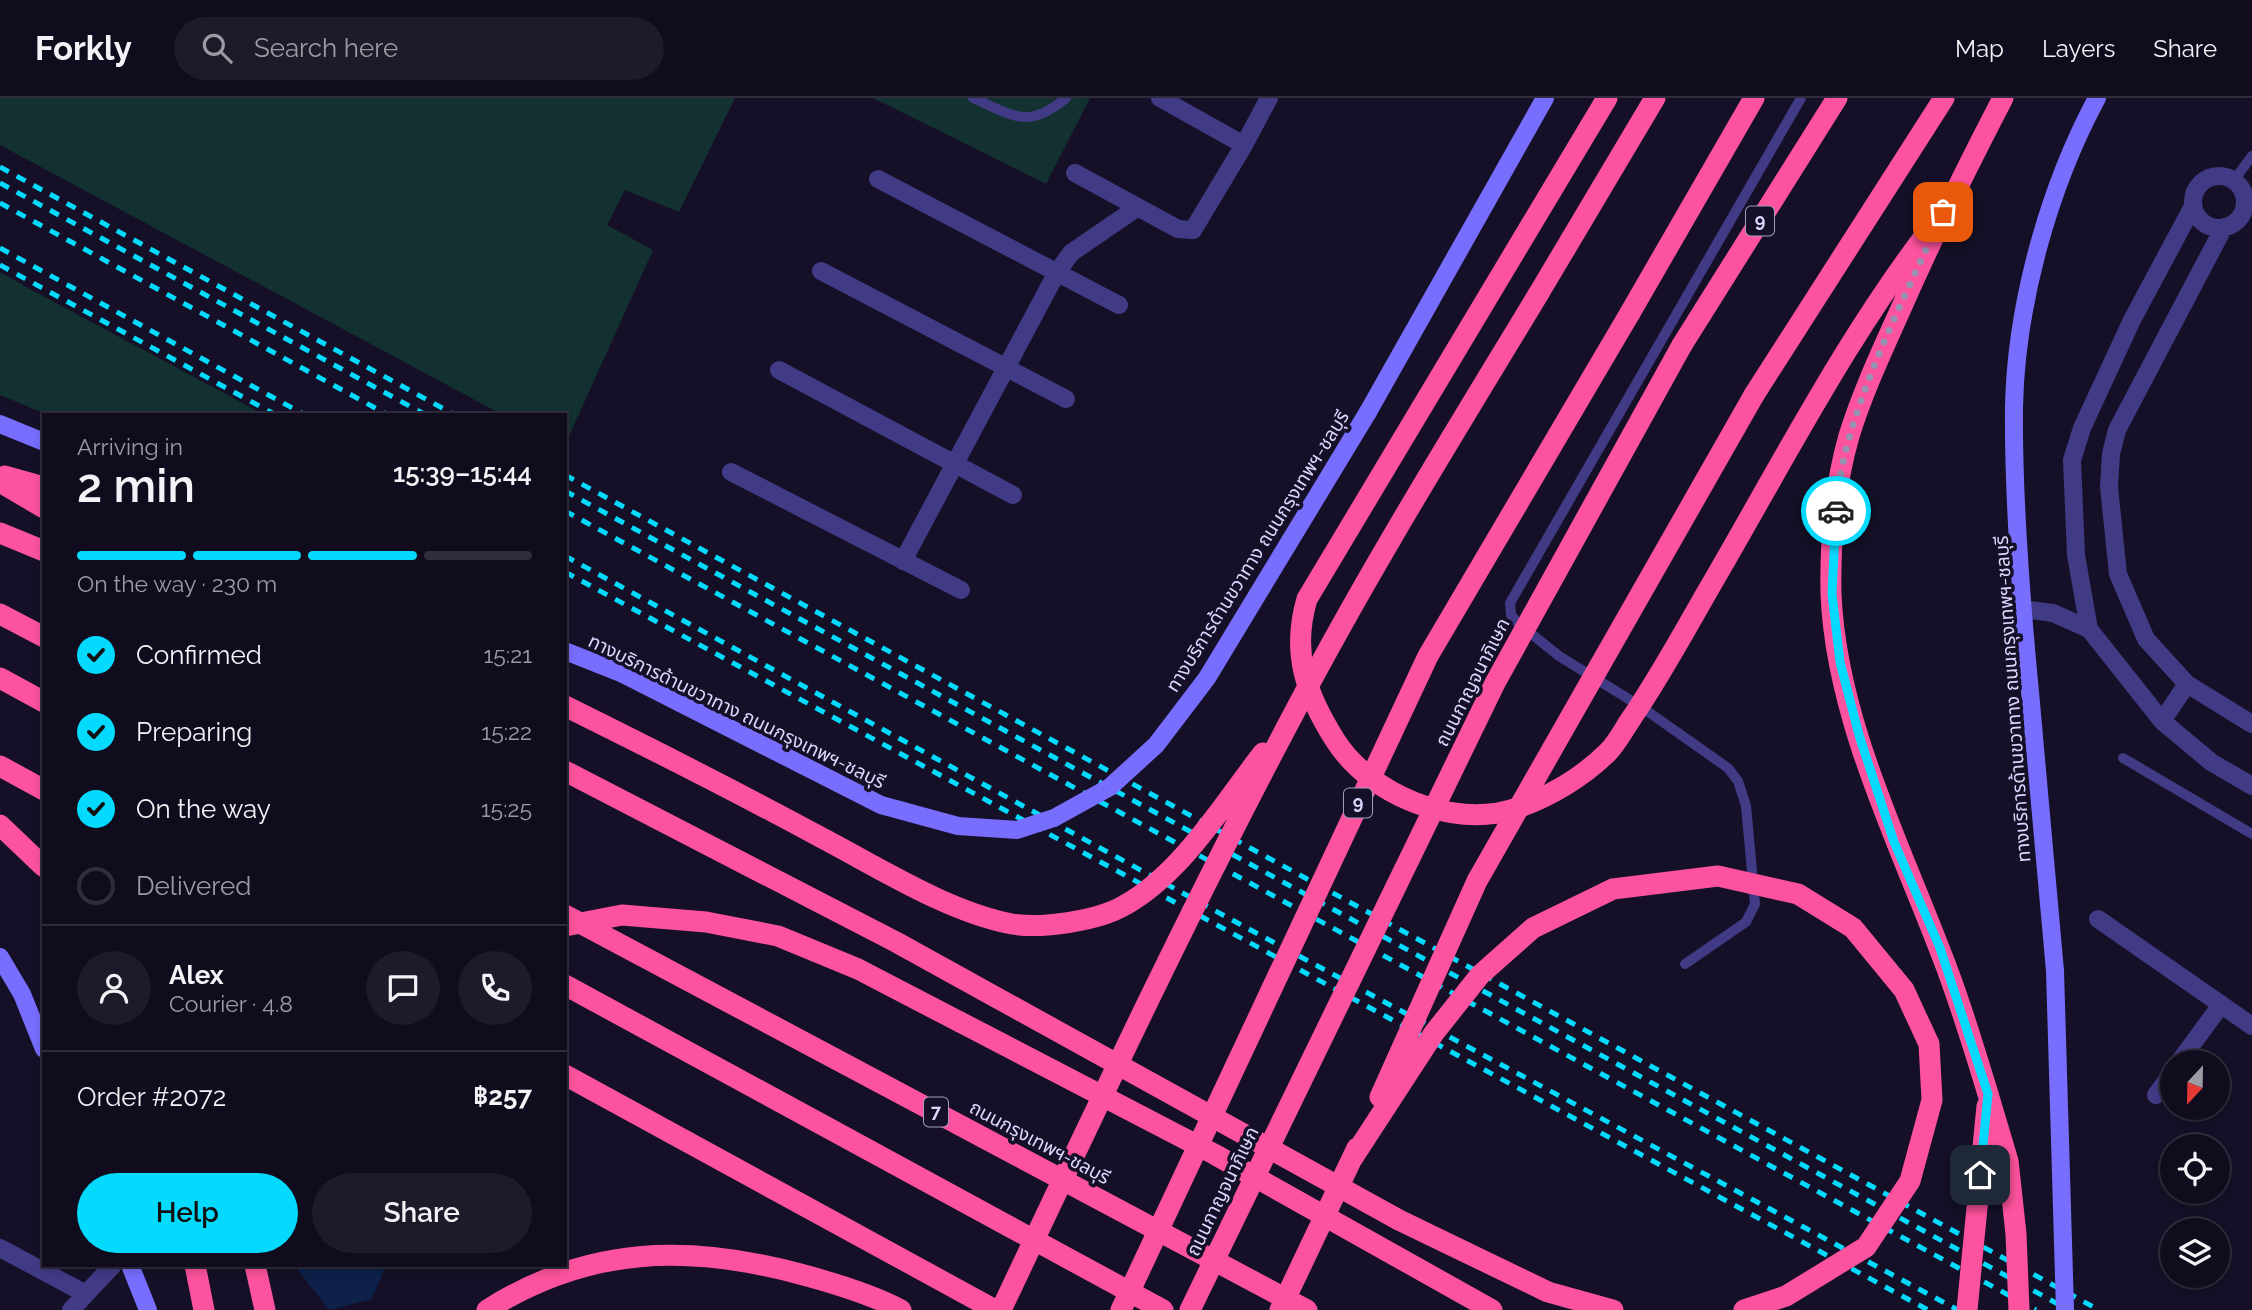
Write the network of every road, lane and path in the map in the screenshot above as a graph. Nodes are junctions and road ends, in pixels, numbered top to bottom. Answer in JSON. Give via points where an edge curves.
{"nodes":[{"id":1,"x":973,"y":98,"type":"edge"},
{"id":2,"x":1066,"y":98,"type":"edge"},
{"id":3,"x":1160,"y":98,"type":"edge"},
{"id":4,"x":1269,"y":98,"type":"edge"},
{"id":5,"x":1545,"y":98,"type":"edge"},
{"id":6,"x":1607,"y":98,"type":"edge"},
{"id":7,"x":1655,"y":98,"type":"edge"},
{"id":8,"x":1754,"y":98,"type":"edge"},
{"id":9,"x":1801,"y":98,"type":"edge"},
{"id":10,"x":1837,"y":98,"type":"edge"},
{"id":11,"x":1944,"y":98,"type":"edge"},
{"id":12,"x":2003,"y":98,"type":"edge"},
{"id":13,"x":2097,"y":98,"type":"edge"},
{"id":14,"x":1244,"y":145,"type":"junction"},
{"id":15,"x":2252,"y":156,"type":"edge"},
{"id":16,"x":1075,"y":173,"type":"dead end"},
{"id":17,"x":878,"y":179,"type":"dead end"},
{"id":18,"x":2234,"y":180,"type":"junction"},
{"id":19,"x":2193,"y":206,"type":"junction"},
{"id":20,"x":1138,"y":207,"type":"junction"},
{"id":21,"x":1943,"y":212,"type":"junction"},
{"id":22,"x":2224,"y":227,"type":"junction"},
{"id":23,"x":821,"y":271,"type":"dead end"},
{"id":24,"x":1056,"y":274,"type":"junction"},
{"id":25,"x":1119,"y":305,"type":"dead end"},
{"id":26,"x":1006,"y":369,"type":"junction"},
{"id":27,"x":779,"y":370,"type":"dead end"},
{"id":28,"x":1066,"y":399,"type":"dead end"},
{"id":29,"x":0,"y":424,"type":"edge"},
{"id":30,"x":42,"y":441,"type":"edge"},
{"id":31,"x":955,"y":464,"type":"junction"},
{"id":32,"x":732,"y":472,"type":"dead end"},
{"id":33,"x":0,"y":474,"type":"edge"},
{"id":34,"x":0,"y":482,"type":"edge"},
{"id":35,"x":42,"y":486,"type":"edge"},
{"id":36,"x":1013,"y":495,"type":"dead end"},
{"id":37,"x":42,"y":507,"type":"edge"},
{"id":38,"x":8,"y":536,"type":"edge"},
{"id":39,"x":42,"y":550,"type":"edge"},
{"id":40,"x":903,"y":561,"type":"junction"},
{"id":41,"x":961,"y":590,"type":"dead end"},
{"id":42,"x":2022,"y":609,"type":"junction"},
{"id":43,"x":0,"y":614,"type":"edge"},
{"id":44,"x":2090,"y":629,"type":"junction"},
{"id":45,"x":42,"y":636,"type":"edge"},
{"id":46,"x":567,"y":652,"type":"edge"},
{"id":47,"x":0,"y":678,"type":"edge"},
{"id":48,"x":2188,"y":684,"type":"junction"},
{"id":49,"x":42,"y":701,"type":"edge"},
{"id":50,"x":1640,"y":706,"type":"junction"},
{"id":51,"x":567,"y":707,"type":"edge"},
{"id":52,"x":1295,"y":711,"type":"junction"},
{"id":53,"x":2162,"y":720,"type":"junction"},
{"id":54,"x":2252,"y":724,"type":"edge"},
{"id":55,"x":2123,"y":758,"type":"dead end"},
{"id":56,"x":0,"y":766,"type":"edge"},
{"id":57,"x":567,"y":772,"type":"edge"},
{"id":58,"x":2252,"y":786,"type":"edge"},
{"id":59,"x":42,"y":789,"type":"edge"},
{"id":60,"x":0,"y":825,"type":"edge"},
{"id":61,"x":2252,"y":834,"type":"edge"},
{"id":62,"x":42,"y":865,"type":"edge"},
{"id":63,"x":567,"y":916,"type":"edge"},
{"id":64,"x":2098,"y":919,"type":"dead end"},
{"id":65,"x":567,"y":926,"type":"edge"},
{"id":66,"x":0,"y":957,"type":"edge"},
{"id":67,"x":1685,"y":964,"type":"dead end"},
{"id":68,"x":567,"y":986,"type":"edge"},
{"id":69,"x":2221,"y":1005,"type":"junction"},
{"id":70,"x":2252,"y":1026,"type":"edge"},
{"id":71,"x":42,"y":1044,"type":"edge"},
{"id":72,"x":2188,"y":1050,"type":"edge"},
{"id":73,"x":567,"y":1076,"type":"edge"},
{"id":74,"x":2160,"y":1090,"type":"edge"},
{"id":75,"x":1988,"y":1094,"type":"junction"},
{"id":76,"x":2156,"y":1095,"type":"dead end"},
{"id":77,"x":1352,"y":1159,"type":"junction"},
{"id":78,"x":0,"y":1248,"type":"edge"},
{"id":79,"x":111,"y":1267,"type":"edge"},
{"id":80,"x":131,"y":1267,"type":"edge"},
{"id":81,"x":195,"y":1267,"type":"edge"},
{"id":82,"x":255,"y":1267,"type":"edge"},
{"id":83,"x":264,"y":1267,"type":"edge"},
{"id":84,"x":86,"y":1294,"type":"junction"},
{"id":85,"x":71,"y":1310,"type":"edge"},
{"id":86,"x":148,"y":1310,"type":"edge"},
{"id":87,"x":204,"y":1310,"type":"edge"},
{"id":88,"x":266,"y":1310,"type":"edge"},
{"id":89,"x":487,"y":1310,"type":"edge"},
{"id":90,"x":901,"y":1310,"type":"edge"},
{"id":91,"x":995,"y":1310,"type":"edge"},
{"id":92,"x":1001,"y":1310,"type":"edge"},
{"id":93,"x":1121,"y":1310,"type":"edge"},
{"id":94,"x":1163,"y":1310,"type":"edge"},
{"id":95,"x":1190,"y":1310,"type":"edge"},
{"id":96,"x":1280,"y":1310,"type":"edge"},
{"id":97,"x":1307,"y":1310,"type":"edge"},
{"id":98,"x":1492,"y":1310,"type":"edge"},
{"id":99,"x":1614,"y":1310,"type":"edge"},
{"id":100,"x":1744,"y":1310,"type":"edge"},
{"id":101,"x":1967,"y":1310,"type":"edge"},
{"id":102,"x":2020,"y":1310,"type":"edge"},
{"id":103,"x":2065,"y":1310,"type":"edge"}],
"edges":[{"from":1,"to":2,"type":"lane","via":[[1034,119]]},
{"from":3,"to":14,"type":"street"},
{"from":4,"to":14,"type":"street"},
{"from":5,"to":46,"type":"main road","name":"ทางบริการด้านขวาทาง ถนนกรุงเทพฯ-ชลบุรี","bridge":true,"via":[[1368,412],[1207,678],[1163,735],[1110,787],[1054,818],[1017,830],[958,826],[881,805],[623,674]]},
{"from":6,"to":50,"type":"highway","via":[[1307,599],[1299,626],[1302,666],[1318,713],[1340,748],[1380,785],[1418,805],[1459,814],[1513,810],[1572,782],[1610,750]]},
{"from":7,"to":52,"type":"highway","bridge":true,"via":[[1383,552]]},
{"from":8,"to":93,"type":"highway","number":"9","bridge":true,"via":[[1428,656]]},
{"from":9,"to":50,"type":"lane","via":[[1510,603],[1511,615],[1518,623],[1559,656]]},
{"from":10,"to":95,"type":"highway","name":"ถนนกาญจนาภิเษก","number":"9","bridge":true,"via":[[1682,345],[1495,683]]},
{"from":11,"to":77,"type":"highway","bridge":true,"via":[[1755,395],[1477,881]]},
{"from":12,"to":21,"type":"highway"},
{"from":13,"to":42,"type":"main road","name":"ทางบริการด้านขวาทาง ถนนกรุงเทพฯ-ชลบุรี","via":[[2046,214],[2019,354],[2014,406]]},
{"from":14,"to":20,"type":"street","via":[[1192,230],[1178,229]]},
{"from":15,"to":18,"type":"lane"},
{"from":16,"to":20,"type":"street"},
{"from":17,"to":24,"type":"street"},
{"from":18,"to":19,"type":"street","via":[[2215,176],[2205,180]]},
{"from":18,"to":22,"type":"street","via":[[2245,197],[2245,207],[2233,224]]},
{"from":19,"to":22,"type":"street","via":[[2204,223]]},
{"from":19,"to":44,"type":"street","via":[[2126,332],[2072,460],[2076,555]]},
{"from":20,"to":24,"type":"street","via":[[1079,247]]},
{"from":21,"to":50,"type":"highway","via":[[1902,264],[1832,377]]},
{"from":21,"to":75,"type":"highway","via":[[1849,436],[1837,499],[1832,594],[1840,662],[1859,735],[1894,842],[1940,948]]},
{"from":22,"to":48,"type":"street","via":[[2132,398],[2110,454],[2118,574],[2146,639]]},
{"from":23,"to":26,"type":"street"},
{"from":24,"to":25,"type":"street"},
{"from":24,"to":26,"type":"street"},
{"from":26,"to":28,"type":"street"},
{"from":26,"to":31,"type":"street"},
{"from":27,"to":31,"type":"street"},
{"from":29,"to":30,"type":"main road"},
{"from":31,"to":36,"type":"street"},
{"from":31,"to":40,"type":"street"},
{"from":32,"to":40,"type":"street"},
{"from":33,"to":35,"type":"highway"},
{"from":34,"to":37,"type":"highway"},
{"from":38,"to":39,"type":"highway"},
{"from":40,"to":41,"type":"street"},
{"from":42,"to":44,"type":"street","via":[[2053,613]]},
{"from":42,"to":103,"type":"main road","name":"ทางบริการด้านขวาทาง ถนนกรุงเทพฯ-ชลบุรี","bridge":true,"via":[[2055,971]]},
{"from":43,"to":45,"type":"highway"},
{"from":44,"to":53,"type":"street"},
{"from":47,"to":49,"type":"highway"},
{"from":48,"to":53,"type":"street"},
{"from":48,"to":54,"type":"street"},
{"from":50,"to":67,"type":"lane","via":[[1728,768],[1746,806],[1755,904],[1746,922]]},
{"from":51,"to":52,"type":"highway","bridge":true,"via":[[904,881],[1013,924],[1070,923],[1125,906],[1178,863]]},
{"from":52,"to":92,"type":"highway","bridge":true,"via":[[1164,966]]},
{"from":53,"to":58,"type":"street","via":[[2211,762]]},
{"from":55,"to":61,"type":"lane"},
{"from":56,"to":59,"type":"highway"},
{"from":57,"to":99,"type":"highway","via":[[896,942],[1399,1220],[1548,1292]]},
{"from":60,"to":62,"type":"highway"},
{"from":63,"to":97,"type":"highway","name":"ถนนกรุงเทพฯ-ชลบุรี","number":"7"},
{"from":64,"to":69,"type":"street"},
{"from":65,"to":98,"type":"highway","bridge":true,"via":[[622,915],[706,922],[778,936],[858,969],[1214,1154]]},
{"from":66,"to":71,"type":"main road","via":[[22,994]]},
{"from":68,"to":94,"type":"highway"},
{"from":69,"to":70,"type":"street"},
{"from":69,"to":72,"type":"street"},
{"from":73,"to":91,"type":"highway"},
{"from":74,"to":76,"type":"street"},
{"from":75,"to":101,"type":"highway","bridge":true},
{"from":75,"to":102,"type":"highway","bridge":true,"via":[[2008,1161]]},
{"from":77,"to":96,"type":"highway","bridge":true},
{"from":77,"to":100,"type":"highway","bridge":true,"via":[[1434,1033],[1480,975],[1533,928],[1613,889],[1718,876],[1798,894],[1853,928],[1904,990],[1929,1044],[1932,1100],[1910,1181],[1866,1247],[1786,1296]]},
{"from":78,"to":84,"type":"street"},
{"from":79,"to":84,"type":"street"},
{"from":80,"to":86,"type":"main road"},
{"from":81,"to":87,"type":"highway"},
{"from":82,"to":88,"type":"highway"},
{"from":83,"to":88,"type":"highway"},
{"from":84,"to":85,"type":"street"},
{"from":89,"to":90,"type":"highway","via":[[512,1294],[601,1260],[693,1254],[779,1268]]}]}
